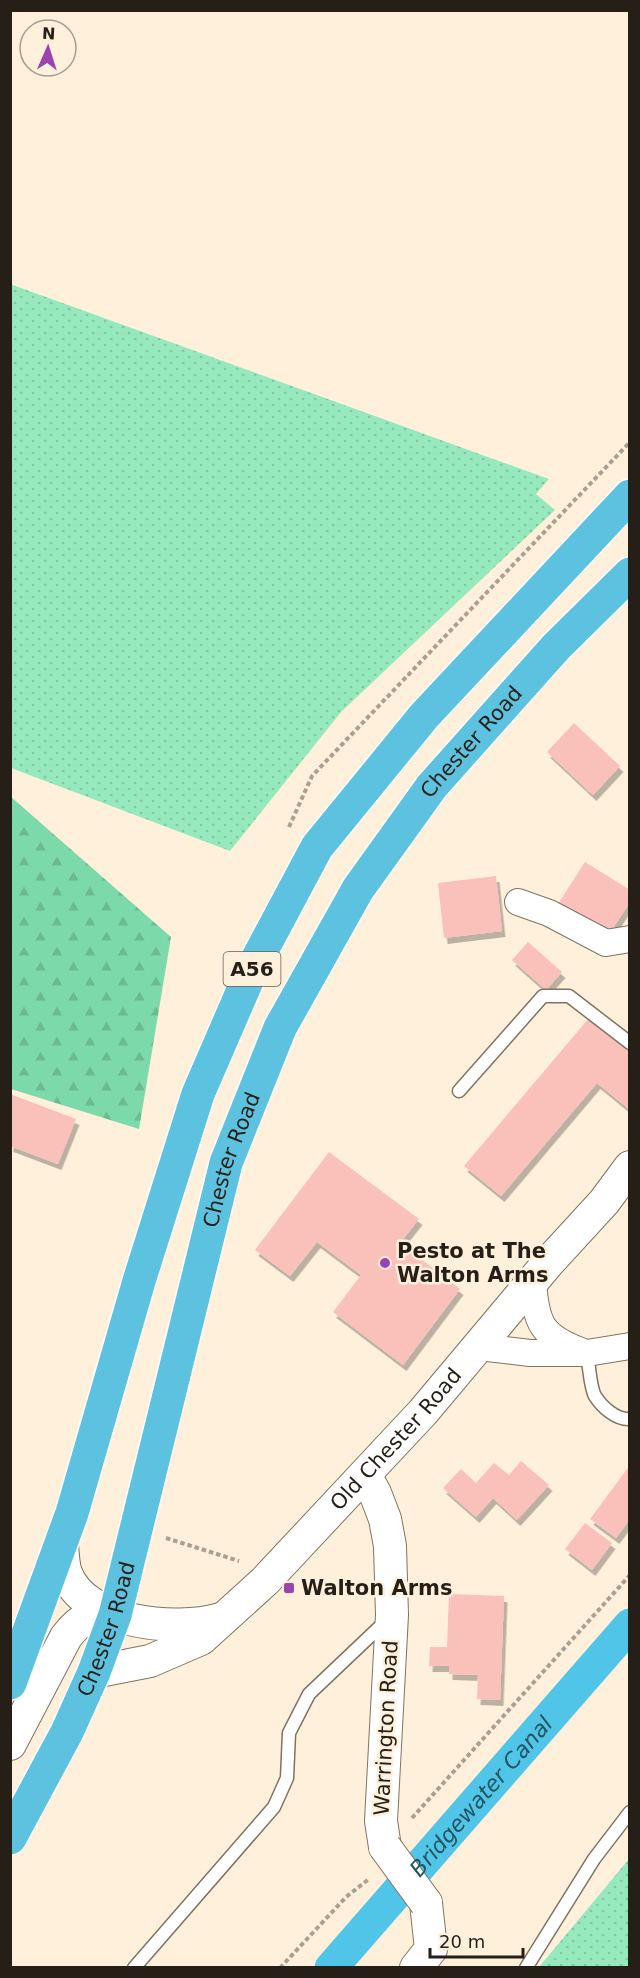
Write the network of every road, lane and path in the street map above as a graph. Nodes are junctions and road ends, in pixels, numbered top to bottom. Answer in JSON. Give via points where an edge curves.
{"nodes":[{"id":1,"x":630,"y":496,"type":"edge"},
{"id":2,"x":630,"y":574,"type":"edge"},
{"id":3,"x":518,"y":902,"type":"dead end"},
{"id":4,"x":630,"y":939,"type":"edge"},
{"id":5,"x":630,"y":1043,"type":"edge"},
{"id":6,"x":459,"y":1091,"type":"dead end"},
{"id":7,"x":630,"y":1167,"type":"edge"},
{"id":8,"x":533,"y":1282,"type":"junction"},
{"id":9,"x":630,"y":1346,"type":"edge"},
{"id":10,"x":479,"y":1347,"type":"junction"},
{"id":11,"x":587,"y":1353,"type":"junction"},
{"id":12,"x":630,"y":1419,"type":"edge"},
{"id":13,"x":364,"y":1475,"type":"junction"},
{"id":14,"x":161,"y":1536,"type":"dead end"},
{"id":15,"x":62,"y":1545,"type":"junction"},
{"id":16,"x":273,"y":1571,"type":"junction"},
{"id":17,"x":630,"y":1575,"type":"edge"},
{"id":18,"x":115,"y":1615,"type":"junction"},
{"id":19,"x":392,"y":1615,"type":"junction"},
{"id":20,"x":224,"y":1618,"type":"junction"},
{"id":21,"x":94,"y":1672,"type":"junction"},
{"id":22,"x":10,"y":1683,"type":"edge"},
{"id":23,"x":67,"y":1732,"type":"junction"},
{"id":24,"x":10,"y":1744,"type":"edge"},
{"id":25,"x":630,"y":1812,"type":"edge"},
{"id":26,"x":10,"y":1820,"type":"edge"},
{"id":27,"x":10,"y":1838,"type":"edge"},
{"id":28,"x":388,"y":1849,"type":"junction"},
{"id":29,"x":134,"y":1968,"type":"edge"},
{"id":30,"x":280,"y":1968,"type":"edge"},
{"id":31,"x":416,"y":1968,"type":"edge"},
{"id":32,"x":526,"y":1968,"type":"edge"}],
"edges":[{"from":1,"to":15,"type":"highway","number":"A56","via":[[424,716],[317,847],[253,967],[198,1094]]},
{"from":2,"to":18,"type":"highway","name":"Chester Road","number":"A56","via":[[556,647],[432,786],[358,889],[280,1028],[226,1163]]},
{"from":3,"to":4,"type":"street","via":[[549,913],[606,943]]},
{"from":5,"to":6,"type":"lane","via":[[570,996],[543,996]]},
{"from":7,"to":8,"type":"street","name":"Old Chester Road"},
{"from":8,"to":10,"type":"street","name":"Old Chester Road"},
{"from":8,"to":11,"type":"street","via":[[535,1307],[544,1329],[568,1346]]},
{"from":9,"to":11,"type":"street"},
{"from":10,"to":11,"type":"street","via":[[530,1353]]},
{"from":10,"to":13,"type":"street","name":"Old Chester Road"},
{"from":11,"to":12,"type":"lane","via":[[594,1395],[612,1415]]},
{"from":13,"to":16,"type":"street","name":"Old Chester Road"},
{"from":13,"to":19,"type":"street","name":"Warrington Road","via":[[385,1519],[390,1546]]},
{"from":14,"to":16,"type":"path"},
{"from":15,"to":18,"type":"street","via":[[66,1573],[75,1588]]},
{"from":15,"to":22,"type":"highway","number":"A56"},
{"from":16,"to":20,"type":"street","name":"Old Chester Road"},
{"from":17,"to":28,"type":"path"},
{"from":18,"to":20,"type":"street","via":[[169,1626]]},
{"from":18,"to":21,"type":"highway","name":"Chester Road","number":"A56"},
{"from":18,"to":24,"type":"street","via":[[93,1616],[76,1623]]},
{"from":19,"to":28,"type":"street","name":"Warrington Road","via":[[381,1821]]},
{"from":19,"to":29,"type":"lane","via":[[309,1694],[289,1733],[287,1778],[274,1807]]},
{"from":20,"to":21,"type":"street","name":"Old Chester Road","via":[[201,1639],[150,1661]]},
{"from":21,"to":23,"type":"highway","name":"Chester Road","number":"A56"},
{"from":23,"to":26,"type":"street","number":"A56"},
{"from":23,"to":27,"type":"highway","name":"Chester Road","number":"A56"},
{"from":25,"to":32,"type":"lane","via":[[594,1859]]},
{"from":28,"to":30,"type":"path"},
{"from":28,"to":31,"type":"street","name":"Warrington Road","bridge":true,"via":[[426,1903],[431,1949]]}]}
